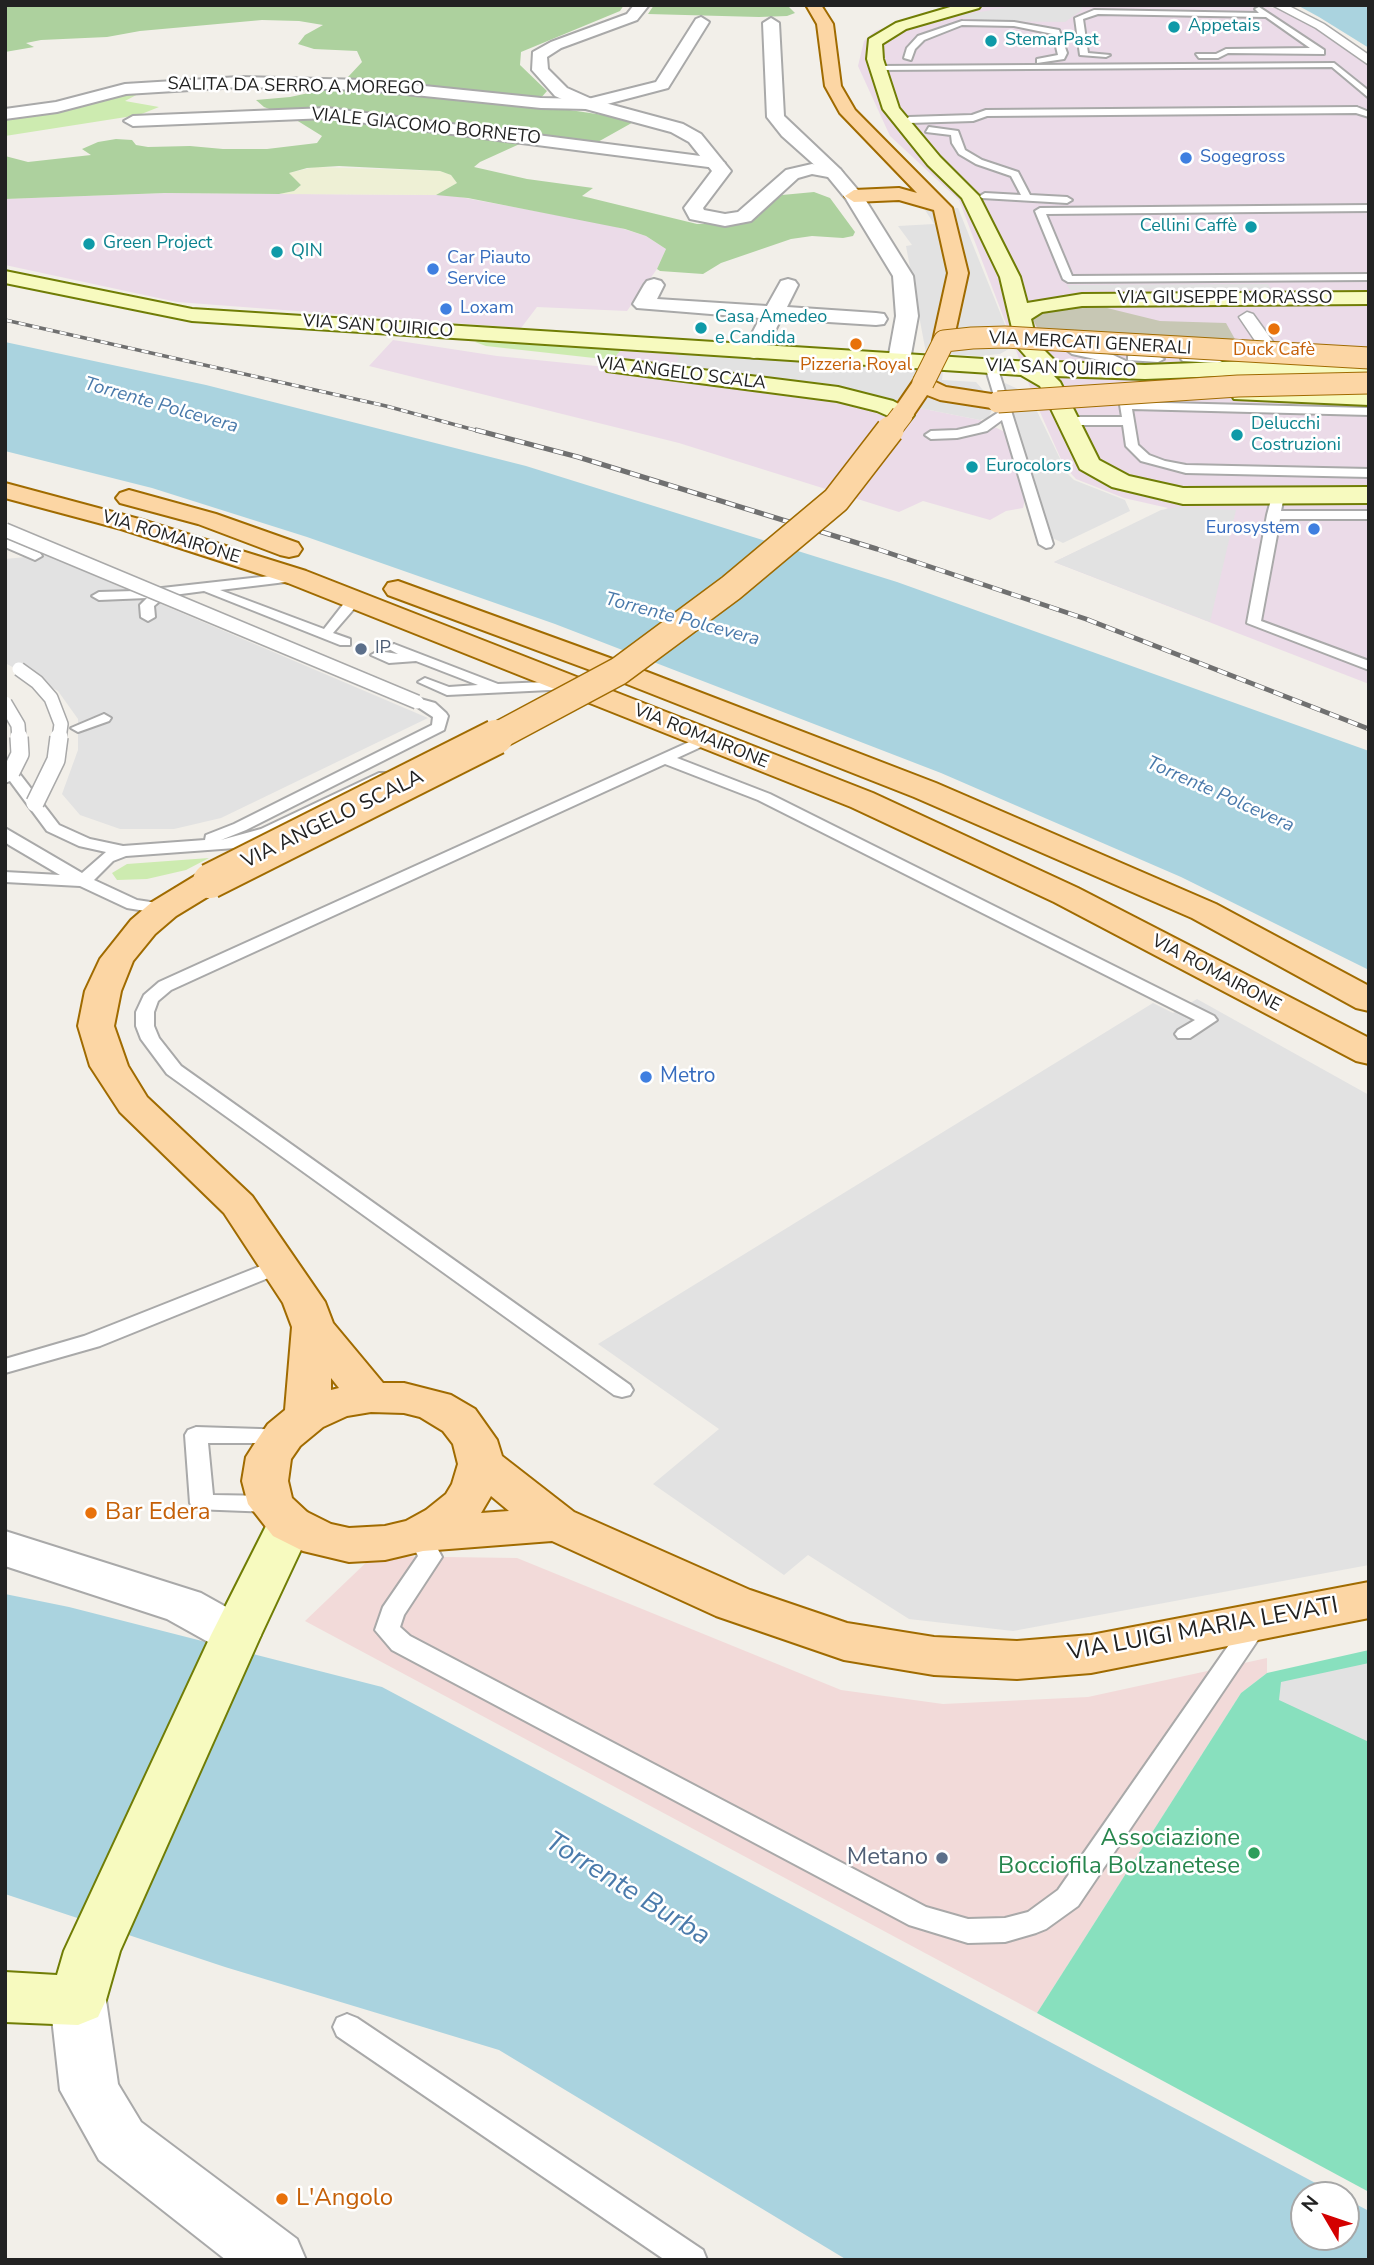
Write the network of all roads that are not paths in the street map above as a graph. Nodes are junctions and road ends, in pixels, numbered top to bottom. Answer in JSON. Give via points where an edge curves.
{"nodes":[{"id":1,"x":642,"y":5,"type":"edge"},
{"id":2,"x":813,"y":5,"type":"edge"},
{"id":3,"x":974,"y":5,"type":"edge"},
{"id":4,"x":1250,"y":5,"type":"edge"},
{"id":5,"x":1278,"y":5,"type":"edge"},
{"id":6,"x":1269,"y":15,"type":"junction"},
{"id":7,"x":701,"y":22,"type":"dead end"},
{"id":8,"x":771,"y":23,"type":"dead end"},
{"id":9,"x":1318,"y":50,"type":"junction"},
{"id":10,"x":1110,"y":55,"type":"dead end"},
{"id":11,"x":1188,"y":56,"type":"dead end"},
{"id":12,"x":908,"y":58,"type":"junction"},
{"id":13,"x":1369,"y":61,"type":"edge"},
{"id":14,"x":877,"y":63,"type":"junction"},
{"id":15,"x":1334,"y":65,"type":"junction"},
{"id":16,"x":1369,"y":96,"type":"edge"},
{"id":17,"x":588,"y":104,"type":"junction"},
{"id":18,"x":5,"y":114,"type":"edge"},
{"id":19,"x":1369,"y":115,"type":"edge"},
{"id":20,"x":909,"y":120,"type":"dead end"},
{"id":21,"x":133,"y":121,"type":"dead end"},
{"id":22,"x":917,"y":130,"type":"dead end"},
{"id":23,"x":716,"y":163,"type":"junction"},
{"id":24,"x":834,"y":173,"type":"junction"},
{"id":25,"x":919,"y":183,"type":"junction"},
{"id":26,"x":899,"y":194,"type":"junction"},
{"id":27,"x":854,"y":196,"type":"junction"},
{"id":28,"x":985,"y":196,"type":"dead end"},
{"id":29,"x":1026,"y":197,"type":"junction"},
{"id":30,"x":1369,"y":200,"type":"edge"},
{"id":31,"x":940,"y":206,"type":"junction"},
{"id":32,"x":1369,"y":208,"type":"edge"},
{"id":33,"x":1006,"y":267,"type":"junction"},
{"id":34,"x":5,"y":277,"type":"edge"},
{"id":35,"x":1369,"y":277,"type":"edge"},
{"id":36,"x":654,"y":285,"type":"dead end"},
{"id":37,"x":788,"y":285,"type":"dead end"},
{"id":38,"x":1369,"y":298,"type":"edge"},
{"id":39,"x":1082,"y":300,"type":"junction"},
{"id":40,"x":774,"y":313,"type":"junction"},
{"id":41,"x":1247,"y":317,"type":"dead end"},
{"id":42,"x":1019,"y":318,"type":"junction"},
{"id":43,"x":876,"y":319,"type":"dead end"},
{"id":44,"x":418,"y":329,"type":"junction"},
{"id":45,"x":944,"y":341,"type":"junction"},
{"id":46,"x":1066,"y":346,"type":"dead end"},
{"id":47,"x":1268,"y":347,"type":"junction"},
{"id":48,"x":1344,"y":347,"type":"dead end"},
{"id":49,"x":754,"y":351,"type":"junction"},
{"id":50,"x":1157,"y":357,"type":"dead end"},
{"id":51,"x":1186,"y":357,"type":"dead end"},
{"id":52,"x":1369,"y":358,"type":"edge"},
{"id":53,"x":899,"y":360,"type":"junction"},
{"id":54,"x":1124,"y":364,"type":"junction"},
{"id":55,"x":1221,"y":365,"type":"junction"},
{"id":56,"x":991,"y":366,"type":"junction"},
{"id":57,"x":1018,"y":368,"type":"junction"},
{"id":58,"x":1051,"y":369,"type":"junction"},
{"id":59,"x":1369,"y":370,"type":"edge"},
{"id":60,"x":923,"y":383,"type":"junction"},
{"id":61,"x":1369,"y":383,"type":"edge"},
{"id":62,"x":1181,"y":391,"type":"junction"},
{"id":63,"x":1369,"y":398,"type":"edge"},
{"id":64,"x":998,"y":408,"type":"junction"},
{"id":65,"x":1369,"y":412,"type":"edge"},
{"id":66,"x":902,"y":415,"type":"junction"},
{"id":67,"x":1068,"y":421,"type":"junction"},
{"id":68,"x":1127,"y":421,"type":"junction"},
{"id":69,"x":931,"y":435,"type":"dead end"},
{"id":70,"x":5,"y":467,"type":"edge"},
{"id":71,"x":1369,"y":473,"type":"edge"},
{"id":72,"x":1318,"y":474,"type":"junction"},
{"id":73,"x":5,"y":490,"type":"edge"},
{"id":74,"x":1335,"y":495,"type":"junction"},
{"id":75,"x":1369,"y":495,"type":"edge"},
{"id":76,"x":1275,"y":506,"type":"junction"},
{"id":77,"x":1369,"y":516,"type":"edge"},
{"id":78,"x":5,"y":530,"type":"edge"},
{"id":79,"x":5,"y":542,"type":"edge"},
{"id":80,"x":1046,"y":544,"type":"dead end"},
{"id":81,"x":35,"y":556,"type":"dead end"},
{"id":82,"x":297,"y":578,"type":"junction"},
{"id":83,"x":200,"y":588,"type":"junction"},
{"id":84,"x":163,"y":591,"type":"junction"},
{"id":85,"x":99,"y":596,"type":"dead end"},
{"id":86,"x":354,"y":600,"type":"junction"},
{"id":87,"x":148,"y":617,"type":"dead end"},
{"id":88,"x":282,"y":619,"type":"junction"},
{"id":89,"x":331,"y":629,"type":"junction"},
{"id":90,"x":361,"y":635,"type":"dead end"},
{"id":91,"x":345,"y":642,"type":"dead end"},
{"id":92,"x":394,"y":648,"type":"dead end"},
{"id":93,"x":328,"y":649,"type":"dead end"},
{"id":94,"x":378,"y":655,"type":"dead end"},
{"id":95,"x":420,"y":658,"type":"junction"},
{"id":96,"x":361,"y":663,"type":"dead end"},
{"id":97,"x":1369,"y":666,"type":"edge"},
{"id":98,"x":19,"y":669,"type":"dead end"},
{"id":99,"x":394,"y":669,"type":"dead end"},
{"id":100,"x":619,"y":671,"type":"junction"},
{"id":101,"x":425,"y":682,"type":"dead end"},
{"id":102,"x":570,"y":685,"type":"junction"},
{"id":103,"x":498,"y":688,"type":"junction"},
{"id":104,"x":5,"y":703,"type":"edge"},
{"id":105,"x":104,"y":718,"type":"dead end"},
{"id":106,"x":78,"y":728,"type":"dead end"},
{"id":107,"x":709,"y":738,"type":"junction"},
{"id":108,"x":666,"y":759,"type":"junction"},
{"id":109,"x":431,"y":772,"type":"junction"},
{"id":110,"x":8,"y":775,"type":"edge"},
{"id":111,"x":35,"y":803,"type":"junction"},
{"id":112,"x":5,"y":833,"type":"edge"},
{"id":113,"x":192,"y":845,"type":"junction"},
{"id":114,"x":5,"y":850,"type":"edge"},
{"id":115,"x":122,"y":851,"type":"junction"},
{"id":116,"x":56,"y":868,"type":"junction"},
{"id":117,"x":5,"y":877,"type":"edge"},
{"id":118,"x":83,"y":881,"type":"junction"},
{"id":119,"x":164,"y":909,"type":"junction"},
{"id":120,"x":1369,"y":1000,"type":"edge"},
{"id":121,"x":1184,"y":1034,"type":"dead end"},
{"id":122,"x":1369,"y":1053,"type":"edge"},
{"id":123,"x":281,"y":1265,"type":"junction"},
{"id":124,"x":313,"y":1327,"type":"junction"},
{"id":125,"x":5,"y":1366,"type":"edge"},
{"id":126,"x":622,"y":1390,"type":"dead end"},
{"id":127,"x":371,"y":1396,"type":"junction"},
{"id":128,"x":296,"y":1425,"type":"junction"},
{"id":129,"x":481,"y":1464,"type":"junction"},
{"id":130,"x":281,"y":1514,"type":"junction"},
{"id":131,"x":557,"y":1524,"type":"junction"},
{"id":132,"x":419,"y":1535,"type":"junction"},
{"id":133,"x":5,"y":1548,"type":"edge"},
{"id":134,"x":1369,"y":1600,"type":"edge"},
{"id":135,"x":1258,"y":1621,"type":"junction"},
{"id":136,"x":236,"y":1635,"type":"junction"},
{"id":137,"x":85,"y":1976,"type":"junction"},
{"id":138,"x":5,"y":1997,"type":"edge"},
{"id":139,"x":347,"y":2027,"type":"dead end"},
{"id":140,"x":275,"y":2260,"type":"edge"},
{"id":141,"x":692,"y":2260,"type":"edge"}],
"edges":[{"from":1,"to":17,"type":"street","via":[[632,17],[539,55],[540,69],[561,92]]},
{"from":2,"to":25,"type":"main road","via":[[824,24],[833,86],[848,113]]},
{"from":3,"to":14,"type":"main road","via":[[901,26],[874,42]]},
{"from":4,"to":6,"type":"lane"},
{"from":5,"to":13,"type":"street","via":[[1320,26]]},
{"from":6,"to":9,"type":"lane"},
{"from":6,"to":10,"type":"lane","via":[[1097,12],[1079,18],[1084,55]]},
{"from":7,"to":17,"type":"street","via":[[662,85]]},
{"from":8,"to":24,"type":"street","via":[[776,117]]},
{"from":9,"to":11,"type":"lane"},
{"from":9,"to":15,"type":"lane"},
{"from":12,"to":12,"type":"lane","via":[[1038,61],[1063,53],[1056,32],[1047,29],[962,23],[921,38]]},
{"from":12,"to":14,"type":"lane"},
{"from":14,"to":15,"type":"lane"},
{"from":14,"to":33,"type":"main road","via":[[891,109],[970,196]]},
{"from":15,"to":16,"type":"lane"},
{"from":17,"to":18,"type":"street","name":"SALITA DA SERRO A MOREGO","via":[[366,85],[239,82],[125,89],[57,107]]},
{"from":17,"to":23,"type":"street","via":[[677,128],[695,138]]},
{"from":19,"to":20,"type":"lane","via":[[1357,110],[986,113],[961,119]]},
{"from":21,"to":23,"type":"street","name":"VIALE GIACOMO BORNETO","via":[[327,113]]},
{"from":22,"to":29,"type":"lane","via":[[955,133],[962,152],[1016,174]]},
{"from":23,"to":24,"type":"street","via":[[722,171],[693,208],[697,215],[713,219],[744,217],[792,174],[812,169]]},
{"from":24,"to":27,"type":"street"},
{"from":25,"to":26,"type":"main road"},
{"from":25,"to":31,"type":"main road"},
{"from":26,"to":27,"type":"main road"},
{"from":26,"to":31,"type":"main road"},
{"from":27,"to":53,"type":"street","via":[[903,276],[907,316]]},
{"from":28,"to":29,"type":"lane"},
{"from":29,"to":30,"type":"lane","via":[[1098,203]]},
{"from":31,"to":45,"type":"main road","via":[[958,273]]},
{"from":32,"to":35,"type":"lane","via":[[1040,211],[1068,279]]},
{"from":33,"to":39,"type":"main road","name":"VIA GIUSEPPE MORASSO","via":[[1037,293]]},
{"from":33,"to":42,"type":"main road"},
{"from":34,"to":44,"type":"main road","name":"VIA SAN QUIRICO","via":[[192,315]]},
{"from":36,"to":40,"type":"street","via":[[643,304]]},
{"from":37,"to":40,"type":"street"},
{"from":38,"to":39,"type":"main road","name":"VIA GIUSEPPE MORASSO"},
{"from":39,"to":42,"type":"main road","name":"VIA GIUSEPPE MORASSO","via":[[1036,307]]},
{"from":40,"to":43,"type":"street"},
{"from":40,"to":49,"type":"street"},
{"from":41,"to":47,"type":"street"},
{"from":42,"to":58,"type":"main road","via":[[1027,345]]},
{"from":44,"to":49,"type":"main road","name":"VIA SAN QUIRICO"},
{"from":44,"to":66,"type":"main road","name":"VIA ANGELO SCALA","via":[[458,345],[492,351],[838,394]]},
{"from":45,"to":52,"type":"main road","name":"VIA MERCATI GENERALI","bridge":true,"via":[[1005,337]]},
{"from":45,"to":60,"type":"main road","name":"VIA ANGELO SCALA","bridge":true},
{"from":46,"to":54,"type":"lane"},
{"from":47,"to":48,"type":"lane"},
{"from":47,"to":55,"type":"lane","via":[[1219,346]]},
{"from":49,"to":53,"type":"main road","name":"VIA SAN QUIRICO"},
{"from":50,"to":54,"type":"lane","via":[[1144,354]]},
{"from":51,"to":55,"type":"lane"},
{"from":53,"to":56,"type":"main road","name":"VIA SAN QUIRICO"},
{"from":54,"to":55,"type":"main road","name":"VIA SAN QUIRICO"},
{"from":54,"to":58,"type":"main road","name":"VIA SAN QUIRICO"},
{"from":55,"to":59,"type":"main road","name":"VIA SAN QUIRICO"},
{"from":56,"to":57,"type":"main road","name":"VIA SAN QUIRICO"},
{"from":56,"to":64,"type":"lane"},
{"from":57,"to":58,"type":"main road","name":"VIA SAN QUIRICO"},
{"from":57,"to":67,"type":"main road","via":[[1048,382]]},
{"from":60,"to":64,"type":"main road","via":[[940,393]]},
{"from":60,"to":66,"type":"main road","name":"VIA ANGELO SCALA"},
{"from":61,"to":62,"type":"main road","bridge":true},
{"from":62,"to":63,"type":"main road","bridge":true},
{"from":62,"to":64,"type":"main road","bridge":true},
{"from":64,"to":66,"type":"main road","via":[[940,405]]},
{"from":64,"to":69,"type":"lane","via":[[983,428]]},
{"from":64,"to":80,"type":"lane"},
{"from":65,"to":68,"type":"lane","via":[[1126,405]]},
{"from":66,"to":100,"type":"main road","name":"VIA ANGELO SCALA","bridge":true,"via":[[836,500],[731,588]]},
{"from":67,"to":68,"type":"lane"},
{"from":67,"to":76,"type":"main road","via":[[1089,464],[1121,482],[1183,496]]},
{"from":68,"to":72,"type":"lane","via":[[1132,446],[1145,458],[1162,464]]},
{"from":70,"to":100,"type":"main road","via":[[207,519]]},
{"from":71,"to":72,"type":"lane"},
{"from":72,"to":74,"type":"lane"},
{"from":73,"to":82,"type":"main road","name":"VIA ROMAIRONE","via":[[130,524]]},
{"from":74,"to":75,"type":"main road"},
{"from":74,"to":76,"type":"main road"},
{"from":76,"to":77,"type":"lane"},
{"from":76,"to":97,"type":"lane","via":[[1254,623]]},
{"from":78,"to":113,"type":"lane","bridge":true,"via":[[430,706],[441,716],[439,727],[427,735],[240,827]]},
{"from":79,"to":81,"type":"lane"},
{"from":82,"to":83,"type":"lane"},
{"from":82,"to":86,"type":"main road","name":"VIA ROMAIRONE"},
{"from":83,"to":84,"type":"lane"},
{"from":83,"to":88,"type":"lane"},
{"from":84,"to":85,"type":"lane"},
{"from":84,"to":87,"type":"lane","via":[[147,605]]},
{"from":86,"to":89,"type":"lane"},
{"from":86,"to":102,"type":"main road","name":"VIA ROMAIRONE"},
{"from":88,"to":89,"type":"lane"},
{"from":88,"to":91,"type":"lane"},
{"from":88,"to":93,"type":"lane"},
{"from":89,"to":90,"type":"lane"},
{"from":92,"to":95,"type":"lane"},
{"from":94,"to":95,"type":"lane"},
{"from":95,"to":103,"type":"lane"},
{"from":96,"to":99,"type":"lane"},
{"from":98,"to":111,"type":"lane","bridge":true,"via":[[51,698],[61,724],[56,760]]},
{"from":100,"to":109,"type":"main road","name":"VIA ANGELO SCALA","bridge":true},
{"from":100,"to":120,"type":"main road","via":[[925,790],[1191,905]]},
{"from":101,"to":103,"type":"lane","via":[[447,691]]},
{"from":102,"to":103,"type":"lane"},
{"from":102,"to":107,"type":"main road","name":"VIA ROMAIRONE"},
{"from":104,"to":110,"type":"lane","bridge":true,"via":[[18,725],[20,754]]},
{"from":105,"to":106,"type":"lane"},
{"from":107,"to":108,"type":"lane"},
{"from":107,"to":122,"type":"main road","name":"VIA ROMAIRONE","via":[[862,800],[1066,895]]},
{"from":108,"to":121,"type":"lane","via":[[764,797],[1209,1020]]},
{"from":108,"to":126,"type":"lane","via":[[165,985],[150,999],[145,1012],[150,1040],[174,1070]]},
{"from":109,"to":113,"type":"lane","bridge":true,"via":[[382,776],[267,832],[229,845]]},
{"from":109,"to":119,"type":"main road","name":"VIA ANGELO SCALA","bridge":true,"via":[[210,881]]},
{"from":110,"to":111,"type":"lane"},
{"from":111,"to":115,"type":"lane","via":[[53,828],[85,843]]},
{"from":112,"to":116,"type":"lane"},
{"from":113,"to":115,"type":"lane"},
{"from":114,"to":116,"type":"lane"},
{"from":115,"to":118,"type":"lane"},
{"from":116,"to":118,"type":"lane"},
{"from":117,"to":118,"type":"lane"},
{"from":118,"to":119,"type":"lane","via":[[133,904]]},
{"from":119,"to":123,"type":"main road","name":"VIA ANGELO SCALA","via":[[117,960],[103,991],[96,1026],[109,1066],[132,1104],[238,1205]]},
{"from":123,"to":124,"type":"main road","name":"VIA ANGELO SCALA"},
{"from":123,"to":125,"type":"lane","via":[[92,1341]]},
{"from":124,"to":127,"type":"main road","name":"VIA ANGELO SCALA"},
{"from":124,"to":128,"type":"main road","name":"VIA ANGELO SCALA"},
{"from":127,"to":128,"type":"main road","via":[[337,1403]]},
{"from":127,"to":129,"type":"main road","via":[[435,1406],[459,1420],[475,1440]]},
{"from":128,"to":130,"type":"main road","via":[[269,1457],[265,1481]]},
{"from":128,"to":130,"type":"lane","via":[[196,1435],[202,1503]]},
{"from":129,"to":131,"type":"main road","name":"VIA LUIGI MARIA LEVATI"},
{"from":129,"to":132,"type":"main road","via":[[462,1506]]},
{"from":130,"to":132,"type":"main road","via":[[320,1539],[349,1545],[385,1544]]},
{"from":130,"to":136,"type":"main road"},
{"from":131,"to":132,"type":"main road","name":"VIA LUIGI MARIA LEVATI"},
{"from":131,"to":135,"type":"main road","name":"VIA LUIGI MARIA LEVATI","via":[[786,1623],[845,1642],[934,1656],[1017,1660],[1091,1654]]},
{"from":132,"to":135,"type":"lane","via":[[430,1557],[392,1613],[387,1630],[401,1643],[919,1917],[968,1931],[1005,1930],[1036,1922],[1068,1898]]},
{"from":133,"to":136,"type":"street","via":[[184,1606]]},
{"from":134,"to":135,"type":"main road","name":"VIA LUIGI MARIA LEVATI"},
{"from":136,"to":137,"type":"main road"},
{"from":137,"to":138,"type":"main road"},
{"from":137,"to":140,"type":"street","via":[[89,2090],[120,2141]]},
{"from":139,"to":141,"type":"lane"}]}
